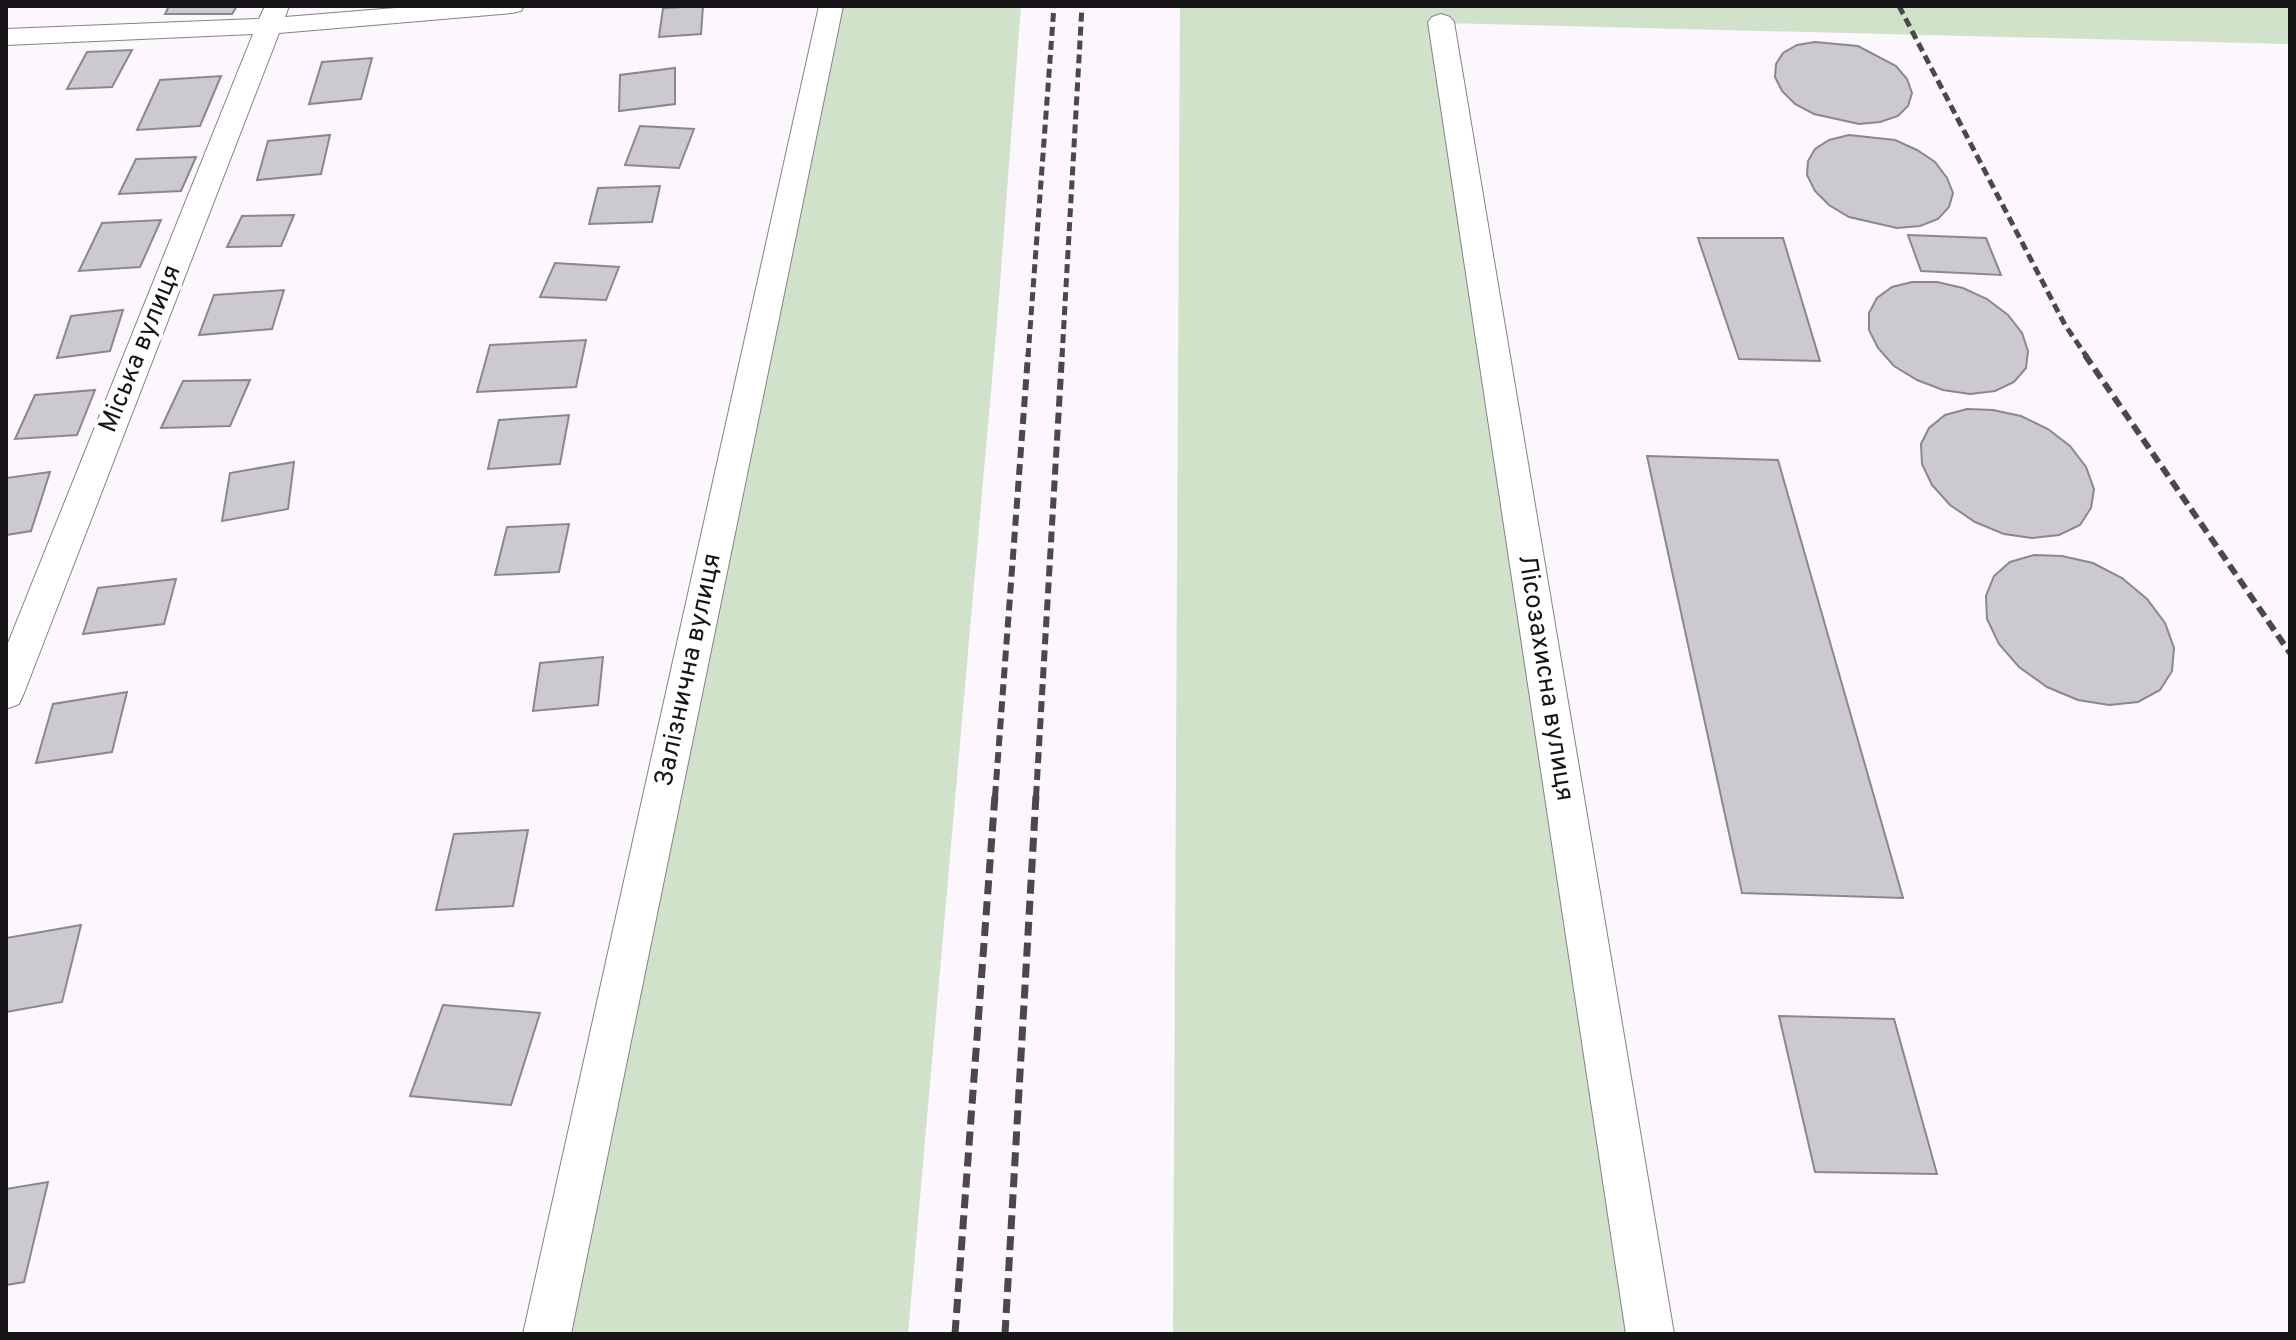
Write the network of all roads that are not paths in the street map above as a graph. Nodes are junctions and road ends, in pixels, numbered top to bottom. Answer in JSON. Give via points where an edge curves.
{"nodes":[{"id":1,"x":512,"y":6,"type":"edge"},
{"id":2,"x":831,"y":6,"type":"edge"},
{"id":3,"x":273,"y":16,"type":"edge"},
{"id":4,"x":1441,"y":22,"type":"dead end"},
{"id":5,"x":6,"y":37,"type":"edge"},
{"id":6,"x":6,"y":693,"type":"edge"},
{"id":7,"x":547,"y":1334,"type":"edge"},
{"id":8,"x":1650,"y":1334,"type":"edge"}],
"edges":[{"from":1,"to":3,"type":"street"},
{"from":2,"to":7,"type":"street","name":"Залізнична вулиця"},
{"from":3,"to":5,"type":"street"},
{"from":3,"to":6,"type":"street","name":"Міська вулиця"},
{"from":4,"to":8,"type":"street","name":"Лісозахисна вулиця"}]}
